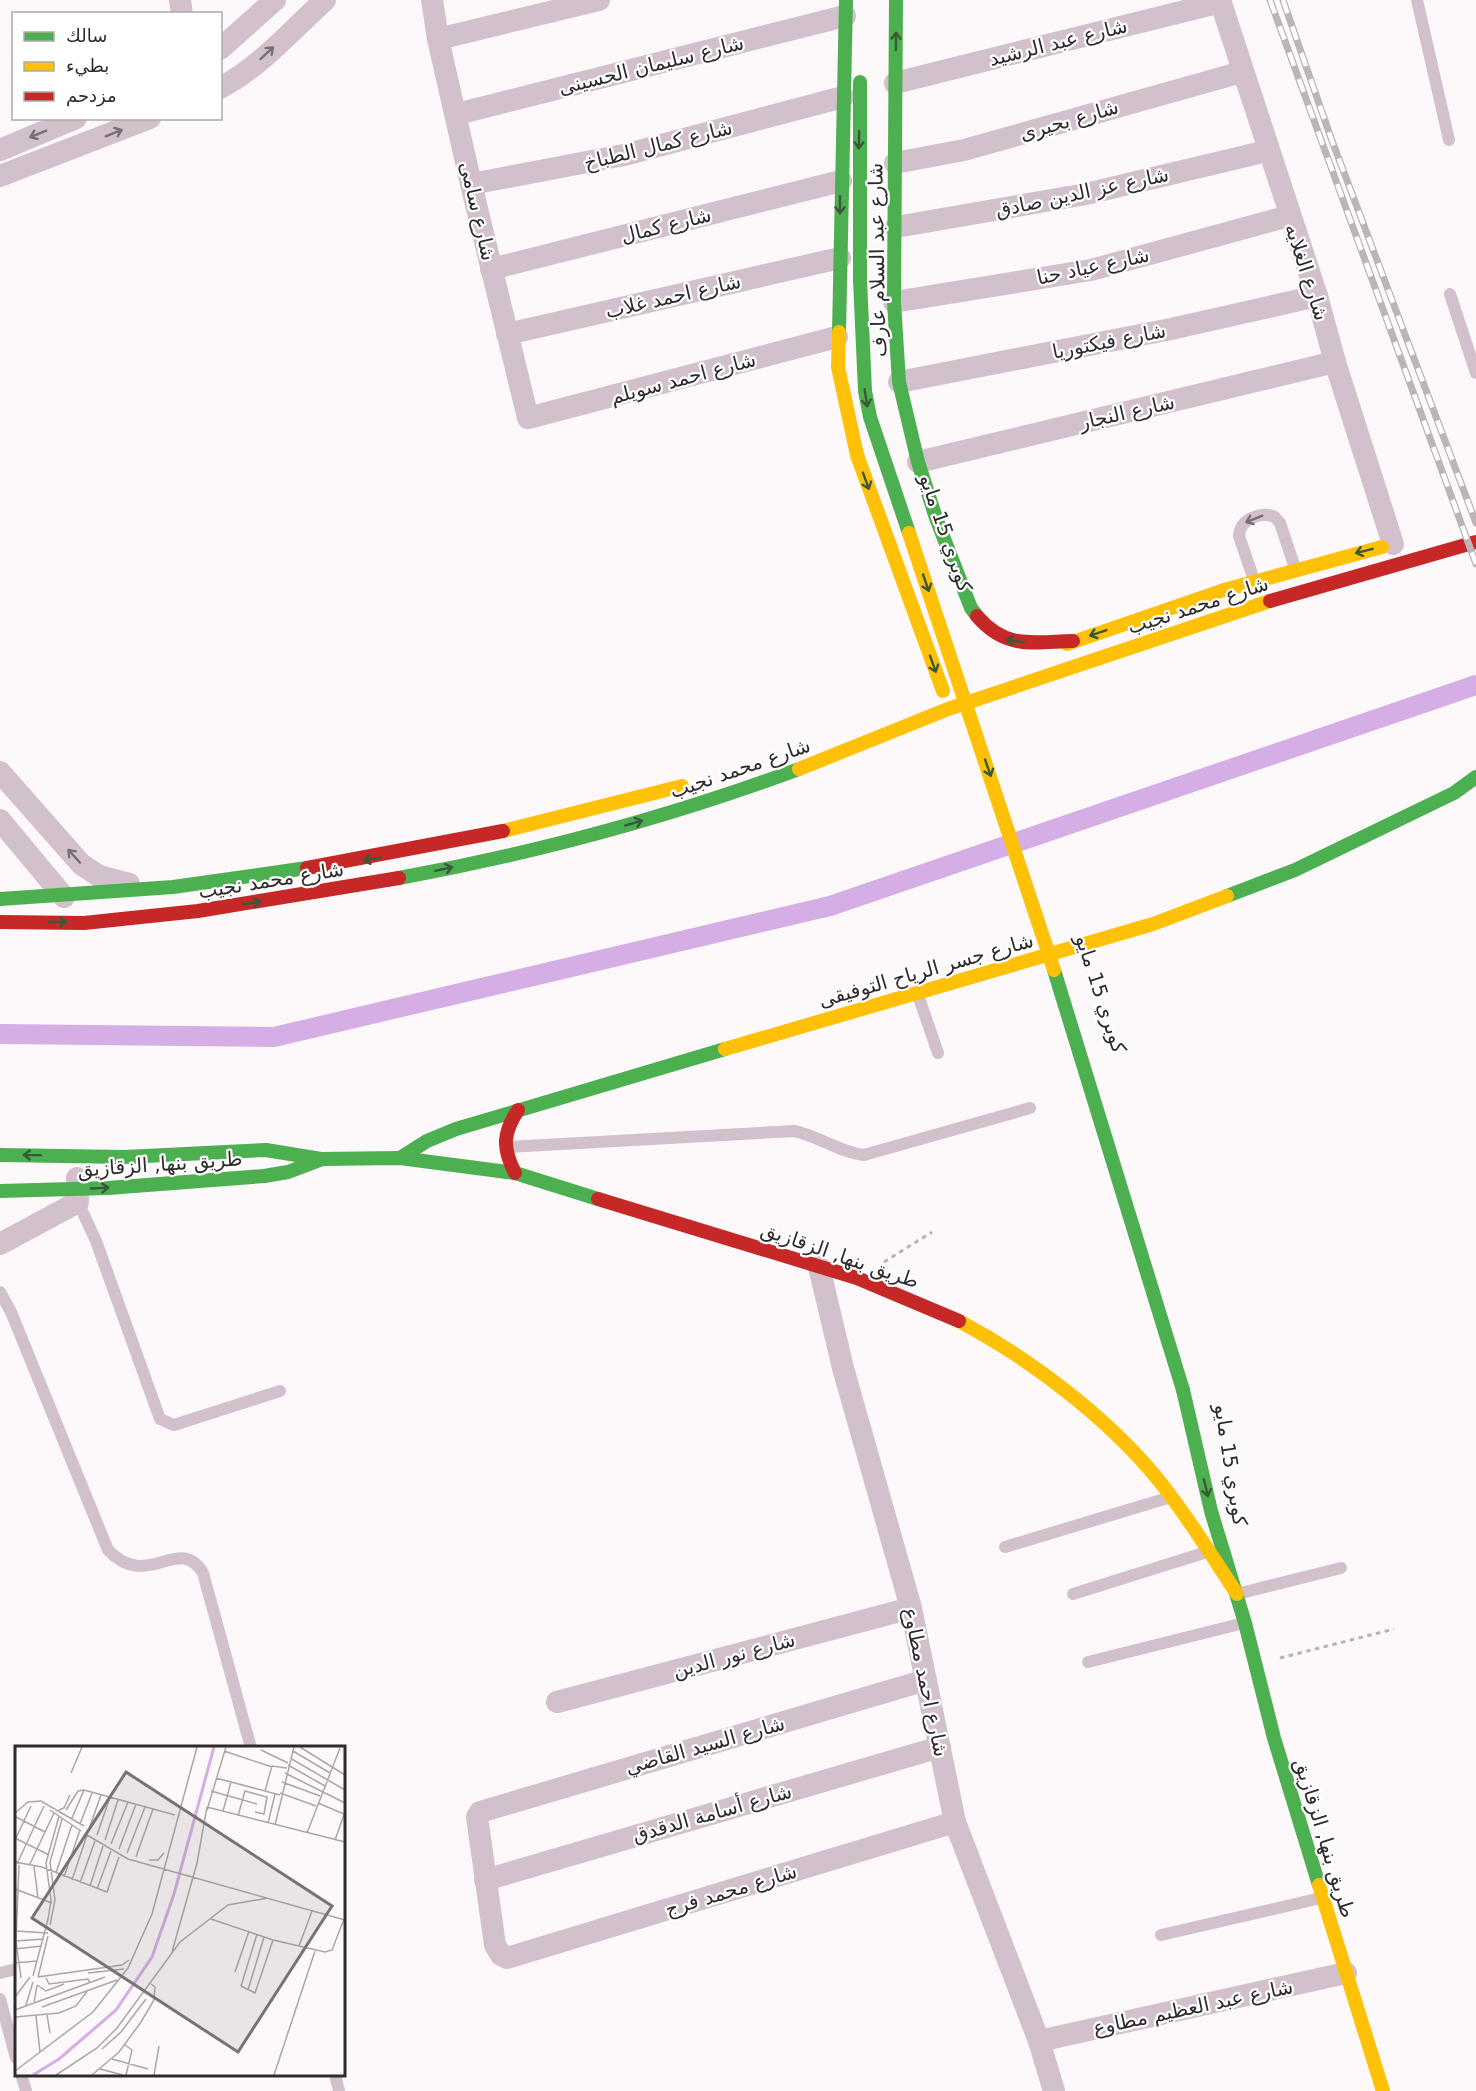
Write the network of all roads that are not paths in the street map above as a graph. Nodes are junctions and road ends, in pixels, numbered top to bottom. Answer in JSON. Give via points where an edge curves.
{"nodes":[{"id":1,"x":275,"y":0,"type":"edge"},
{"id":2,"x":325,"y":0,"type":"edge"},
{"id":3,"x":432,"y":0,"type":"edge"},
{"id":4,"x":599,"y":0,"type":"edge"},
{"id":5,"x":897,"y":0,"type":"edge"},
{"id":6,"x":1417,"y":0,"type":"edge"},
{"id":7,"x":1220,"y":1,"type":"edge"},
{"id":8,"x":850,"y":16,"type":"edge"},
{"id":9,"x":438,"y":39,"type":"junction"},
{"id":10,"x":222,"y":47,"type":"edge"},
{"id":11,"x":861,"y":64,"type":"dead end"},
{"id":12,"x":1242,"y":72,"type":"junction"},
{"id":13,"x":895,"y":82,"type":"junction"},
{"id":14,"x":222,"y":87,"type":"edge"},
{"id":15,"x":843,"y":97,"type":"junction"},
{"id":16,"x":457,"y":114,"type":"junction"},
{"id":17,"x":72,"y":120,"type":"edge"},
{"id":18,"x":145,"y":120,"type":"edge"},
{"id":19,"x":1449,"y":140,"type":"dead end"},
{"id":20,"x":77,"y":148,"type":"junction"},
{"id":21,"x":0,"y":150,"type":"edge"},
{"id":22,"x":1267,"y":151,"type":"junction"},
{"id":23,"x":895,"y":164,"type":"junction"},
{"id":24,"x":0,"y":176,"type":"edge"},
{"id":25,"x":841,"y":181,"type":"junction"},
{"id":26,"x":471,"y":184,"type":"junction"},
{"id":27,"x":1289,"y":216,"type":"junction"},
{"id":28,"x":896,"y":227,"type":"junction"},
{"id":29,"x":840,"y":258,"type":"junction"},
{"id":30,"x":491,"y":269,"type":"junction"},
{"id":31,"x":1450,"y":294,"type":"dead end"},
{"id":32,"x":1317,"y":296,"type":"junction"},
{"id":33,"x":894,"y":302,"type":"junction"},
{"id":34,"x":507,"y":334,"type":"junction"},
{"id":35,"x":837,"y":337,"type":"junction"},
{"id":36,"x":1335,"y":362,"type":"junction"},
{"id":37,"x":1476,"y":373,"type":"edge"},
{"id":38,"x":899,"y":382,"type":"junction"},
{"id":39,"x":530,"y":419,"type":"joint"},
{"id":40,"x":918,"y":462,"type":"junction"},
{"id":41,"x":1399,"y":542,"type":"joint"},
{"id":42,"x":1472,"y":543,"type":"edge"},
{"id":43,"x":1296,"y":570,"type":"junction"},
{"id":44,"x":1254,"y":582,"type":"junction"},
{"id":45,"x":1261,"y":604,"type":"junction"},
{"id":46,"x":1073,"y":641,"type":"junction"},
{"id":47,"x":1029,"y":658,"type":"dead end"},
{"id":48,"x":988,"y":714,"type":"dead end"},
{"id":49,"x":0,"y":772,"type":"edge"},
{"id":50,"x":1476,"y":777,"type":"edge"},
{"id":51,"x":697,"y":782,"type":"dead end"},
{"id":52,"x":1454,"y":793,"type":"junction"},
{"id":53,"x":1476,"y":793,"type":"edge"},
{"id":54,"x":574,"y":816,"type":"junction"},
{"id":55,"x":0,"y":819,"type":"edge"},
{"id":56,"x":533,"y":824,"type":"junction"},
{"id":57,"x":581,"y":839,"type":"junction"},
{"id":58,"x":535,"y":850,"type":"junction"},
{"id":59,"x":145,"y":888,"type":"junction"},
{"id":60,"x":64,"y":897,"type":"junction"},
{"id":61,"x":0,"y":899,"type":"edge"},
{"id":62,"x":0,"y":922,"type":"edge"},
{"id":63,"x":1062,"y":934,"type":"dead end"},
{"id":64,"x":1073,"y":968,"type":"dead end"},
{"id":65,"x":918,"y":993,"type":"junction"},
{"id":66,"x":938,"y":1053,"type":"dead end"},
{"id":67,"x":1030,"y":1108,"type":"dead end"},
{"id":68,"x":518,"y":1110,"type":"junction"},
{"id":69,"x":504,"y":1147,"type":"junction"},
{"id":70,"x":0,"y":1155,"type":"edge"},
{"id":71,"x":77,"y":1156,"type":"junction"},
{"id":72,"x":400,"y":1158,"type":"junction"},
{"id":73,"x":321,"y":1159,"type":"junction"},
{"id":74,"x":515,"y":1173,"type":"junction"},
{"id":75,"x":0,"y":1191,"type":"edge"},
{"id":76,"x":78,"y":1196,"type":"junction"},
{"id":77,"x":0,"y":1244,"type":"edge"},
{"id":78,"x":819,"y":1267,"type":"junction"},
{"id":79,"x":0,"y":1292,"type":"edge"},
{"id":80,"x":280,"y":1391,"type":"dead end"},
{"id":81,"x":1202,"y":1408,"type":"dead end"},
{"id":82,"x":1196,"y":1445,"type":"junction"},
{"id":83,"x":1185,"y":1460,"type":"dead end"},
{"id":84,"x":1168,"y":1469,"type":"dead end"},
{"id":85,"x":1148,"y":1470,"type":"junction"},
{"id":86,"x":1172,"y":1497,"type":"junction"},
{"id":87,"x":1222,"y":1541,"type":"junction"},
{"id":88,"x":1005,"y":1547,"type":"dead end"},
{"id":89,"x":1210,"y":1551,"type":"junction"},
{"id":90,"x":1341,"y":1568,"type":"dead end"},
{"id":91,"x":1073,"y":1594,"type":"dead end"},
{"id":92,"x":1237,"y":1594,"type":"junction"},
{"id":93,"x":911,"y":1608,"type":"junction"},
{"id":94,"x":1245,"y":1623,"type":"junction"},
{"id":95,"x":1088,"y":1662,"type":"dead end"},
{"id":96,"x":927,"y":1680,"type":"junction"},
{"id":97,"x":557,"y":1702,"type":"dead end"},
{"id":98,"x":250,"y":1746,"type":"edge"},
{"id":99,"x":940,"y":1747,"type":"junction"},
{"id":100,"x":955,"y":1822,"type":"junction"},
{"id":101,"x":485,"y":1880,"type":"junction"},
{"id":102,"x":1323,"y":1898,"type":"junction"},
{"id":103,"x":1161,"y":1935,"type":"dead end"},
{"id":104,"x":15,"y":1969,"type":"edge"},
{"id":105,"x":0,"y":1973,"type":"edge"},
{"id":106,"x":1346,"y":1973,"type":"junction"},
{"id":107,"x":0,"y":1999,"type":"edge"},
{"id":108,"x":1039,"y":2041,"type":"junction"},
{"id":109,"x":15,"y":2054,"type":"edge"},
{"id":110,"x":22,"y":2076,"type":"edge"},
{"id":111,"x":335,"y":2076,"type":"edge"},
{"id":112,"x":26,"y":2091,"type":"edge"},
{"id":113,"x":339,"y":2091,"type":"edge"},
{"id":114,"x":1054,"y":2091,"type":"edge"},
{"id":115,"x":1383,"y":2091,"type":"edge"}],
"edges":[{"from":1,"to":10,"type":"street"},
{"from":14,"to":2,"type":"street","one_way":true,"via":[[260,60]]},
{"from":3,"to":9,"type":"street","name":"شارع سامى"},
{"from":4,"to":9,"type":"street"},
{"from":13,"to":5,"type":"main road","name":"شارع عبد السلام عارف","one_way":true},
{"from":6,"to":19,"type":"lane"},
{"from":7,"to":12,"type":"street","name":"شارع الغلايه"},
{"from":7,"to":13,"type":"street","name":"شارع عبد الرشيد"},
{"from":8,"to":15,"type":"main road","name":"شارع عبد السلام عارف"},
{"from":8,"to":16,"type":"street","name":"شارع سليمان الحسينى"},
{"from":9,"to":16,"type":"street","name":"شارع سامى"},
{"from":11,"to":82,"type":"main road","name":"كوبري 15 مايو","one_way":true,"bridge":true,"via":[[860,291],[870,417],[1113,1151]]},
{"from":12,"to":22,"type":"street","name":"شارع الغلايه"},
{"from":12,"to":23,"type":"street","name":"شارع بحيرى","via":[[964,150]]},
{"from":13,"to":23,"type":"main road","name":"شارع عبد السلام عارف"},
{"from":15,"to":25,"type":"main road","name":"شارع عبد السلام عارف"},
{"from":15,"to":26,"type":"street","name":"شارع كمال الطباخ","via":[[615,157]]},
{"from":16,"to":26,"type":"street","name":"شارع سامى"},
{"from":17,"to":20,"type":"street"},
{"from":17,"to":21,"type":"street","one_way":true},
{"from":20,"to":18,"type":"street","one_way":true},
{"from":20,"to":24,"type":"street"},
{"from":22,"to":27,"type":"street","name":"شارع الغلايه"},
{"from":22,"to":28,"type":"street","name":"شارع عز الدين صادق","via":[[1086,194]]},
{"from":23,"to":28,"type":"main road","name":"شارع عبد السلام عارف"},
{"from":25,"to":29,"type":"main road","name":"شارع عبد السلام عارف","one_way":true},
{"from":25,"to":30,"type":"street","name":"شارع كمال"},
{"from":26,"to":30,"type":"street","name":"شارع سامى"},
{"from":27,"to":32,"type":"street","name":"شارع الغلايه"},
{"from":27,"to":33,"type":"street","name":"شارع عياد حنا","via":[[1091,270]]},
{"from":28,"to":33,"type":"main road","name":"شارع عبد السلام عارف"},
{"from":29,"to":34,"type":"street","name":"شارع احمد غلاب"},
{"from":29,"to":35,"type":"main road","name":"شارع عبد السلام عارف"},
{"from":30,"to":34,"type":"street","name":"شارع سامى"},
{"from":31,"to":37,"type":"lane"},
{"from":32,"to":36,"type":"street","name":"شارع الغلايه"},
{"from":32,"to":38,"type":"street","name":"شارع فيكتوريا"},
{"from":33,"to":38,"type":"main road","name":"شارع عبد السلام عارف"},
{"from":34,"to":39,"type":"street","name":"شارع سامى"},
{"from":35,"to":39,"type":"street","name":"شارع احمد سويلم"},
{"from":35,"to":48,"type":"main road","name":"شارع عبد السلام عارف","one_way":true,"via":[[842,395],[857,455],[938,694],[976,681]]},
{"from":36,"to":40,"type":"street","name":"شارع النجار"},
{"from":36,"to":41,"type":"street","name":"شارع الغلايه"},
{"from":38,"to":40,"type":"main road","name":"شارع عبد السلام عارف"},
{"from":46,"to":40,"type":"main road","name":"شارع عبد السلام عارف","one_way":true,"via":[[1017,642],[994,634],[970,608]]},
{"from":41,"to":43,"type":"main road","name":"شارع محمد نجيب","one_way":true},
{"from":42,"to":45,"type":"main road","name":"شارع محمد نجيب"},
{"from":43,"to":44,"type":"main road","name":"شارع محمد نجيب"},
{"from":43,"to":44,"type":"lane","one_way":true,"via":[[1275,517],[1249,519],[1239,529],[1239,536]]},
{"from":44,"to":45,"type":"main road"},
{"from":44,"to":46,"type":"main road","name":"شارع محمد نجيب","one_way":true},
{"from":57,"to":45,"type":"main road","name":"شارع محمد نجيب","one_way":true,"via":[[723,797],[1009,687]]},
{"from":46,"to":47,"type":"main road","name":"شارع محمد نجيب"},
{"from":59,"to":49,"type":"street","one_way":true,"via":[[99,876],[88,869]]},
{"from":50,"to":52,"type":"main road","name":"شارع جسر الرياح التوفيقى"},
{"from":51,"to":54,"type":"main road","name":"شارع محمد نجيب"},
{"from":52,"to":53,"type":"main road","name":"شارع جسر الرياح التوفيقى"},
{"from":52,"to":65,"type":"main road","name":"شارع جسر الرياح التوفيقى","via":[[1254,887],[1153,924]]},
{"from":54,"to":56,"type":"main road","name":"شارع محمد نجيب"},
{"from":54,"to":57,"type":"main road","via":[[574,831]]},
{"from":55,"to":60,"type":"street"},
{"from":56,"to":58,"type":"main road","via":[[540,840]]},
{"from":56,"to":59,"type":"main road","name":"شارع محمد نجيب","one_way":true,"via":[[318,868]]},
{"from":57,"to":58,"type":"main road","name":"شارع محمد نجيب"},
{"from":62,"to":58,"type":"main road","name":"شارع محمد نجيب","one_way":true,"via":[[84,923],[198,911],[307,895]]},
{"from":59,"to":60,"type":"main road","name":"شارع محمد نجيب"},
{"from":60,"to":61,"type":"main road","name":"شارع محمد نجيب"},
{"from":63,"to":64,"type":"main road","name":"كوبري 15 مايو"},
{"from":65,"to":66,"type":"lane"},
{"from":65,"to":68,"type":"main road","name":"شارع جسر الرياح التوفيقى"},
{"from":67,"to":69,"type":"lane","via":[[864,1155],[846,1153],[813,1135],[794,1131]]},
{"from":68,"to":69,"type":"main road","via":[[504,1135]]},
{"from":68,"to":72,"type":"main road","name":"شارع جسر الرياح التوفيقى","via":[[435,1137]]},
{"from":69,"to":74,"type":"main road"},
{"from":71,"to":70,"type":"main road","name":"طريق بنها, الزقازيق","one_way":true},
{"from":71,"to":73,"type":"main road","name":"طريق بنها, الزقازيق","via":[[266,1150]]},
{"from":71,"to":76,"type":"street"},
{"from":72,"to":73,"type":"main road","name":"طريق بنها, الزقازيق"},
{"from":72,"to":74,"type":"main road","name":"طريق بنها, الزقازيق"},
{"from":76,"to":73,"type":"main road","name":"طريق بنها, الزقازيق","one_way":true,"via":[[264,1176],[288,1172]]},
{"from":74,"to":78,"type":"main road","name":"طريق بنها, الزقازيق"},
{"from":75,"to":76,"type":"main road","name":"طريق بنها, الزقازيق"},
{"from":76,"to":77,"type":"street"},
{"from":76,"to":80,"type":"lane","via":[[160,1419],[174,1425]]},
{"from":78,"to":85,"type":"main road","name":"طريق بنها, الزقازيق","via":[[944,1312],[999,1341],[1090,1412]]},
{"from":78,"to":93,"type":"street","name":"شارع احمد مطاوع","via":[[843,1368]]},
{"from":79,"to":98,"type":"lane","via":[[108,1550],[130,1566],[144,1567],[181,1557],[198,1564],[203,1573]]},
{"from":81,"to":87,"type":"main road","name":"كوبري 15 مايو","via":[[1221,1501]]},
{"from":82,"to":83,"type":"main road"},
{"from":82,"to":87,"type":"main road","name":"كوبري 15 مايو","one_way":true},
{"from":84,"to":85,"type":"main road"},
{"from":85,"to":86,"type":"main road","name":"طريق بنها, الزقازيق"},
{"from":86,"to":88,"type":"lane"},
{"from":86,"to":89,"type":"main road","name":"طريق بنها, الزقازيق"},
{"from":87,"to":92,"type":"main road","name":"طريق بنها, الزقازيق"},
{"from":89,"to":91,"type":"lane"},
{"from":89,"to":92,"type":"main road","name":"طريق بنها, الزقازيق"},
{"from":90,"to":92,"type":"lane"},
{"from":92,"to":94,"type":"main road","name":"طريق بنها, الزقازيق"},
{"from":93,"to":96,"type":"street","name":"شارع احمد مطاوع"},
{"from":93,"to":97,"type":"street","name":"شارع نور الدين"},
{"from":94,"to":95,"type":"lane"},
{"from":94,"to":102,"type":"main road","name":"طريق بنها, الزقازيق","via":[[1274,1738]]},
{"from":96,"to":99,"type":"street","name":"شارع احمد مطاوع"},
{"from":96,"to":101,"type":"street","name":"شارع السيد القاضي","via":[[483,1810],[477,1817]]},
{"from":99,"to":100,"type":"street","name":"شارع احمد مطاوع"},
{"from":99,"to":101,"type":"street","name":"شارع أسامة الدقدق"},
{"from":100,"to":101,"type":"street","name":"شارع محمد فرج","via":[[507,1958],[495,1945]]},
{"from":100,"to":108,"type":"street","name":"شارع احمد مطاوع"},
{"from":102,"to":103,"type":"lane"},
{"from":102,"to":106,"type":"main road","name":"طريق بنها, الزقازيق"},
{"from":104,"to":105,"type":"lane"},
{"from":106,"to":108,"type":"street","name":"شارع عبد العظيم مطاوع"},
{"from":106,"to":115,"type":"main road","name":"طريق بنها, الزقازيق"},
{"from":107,"to":109,"type":"lane"},
{"from":108,"to":114,"type":"street","name":"شارع احمد مطاوع"},
{"from":110,"to":112,"type":"lane"},
{"from":111,"to":113,"type":"lane"}]}
